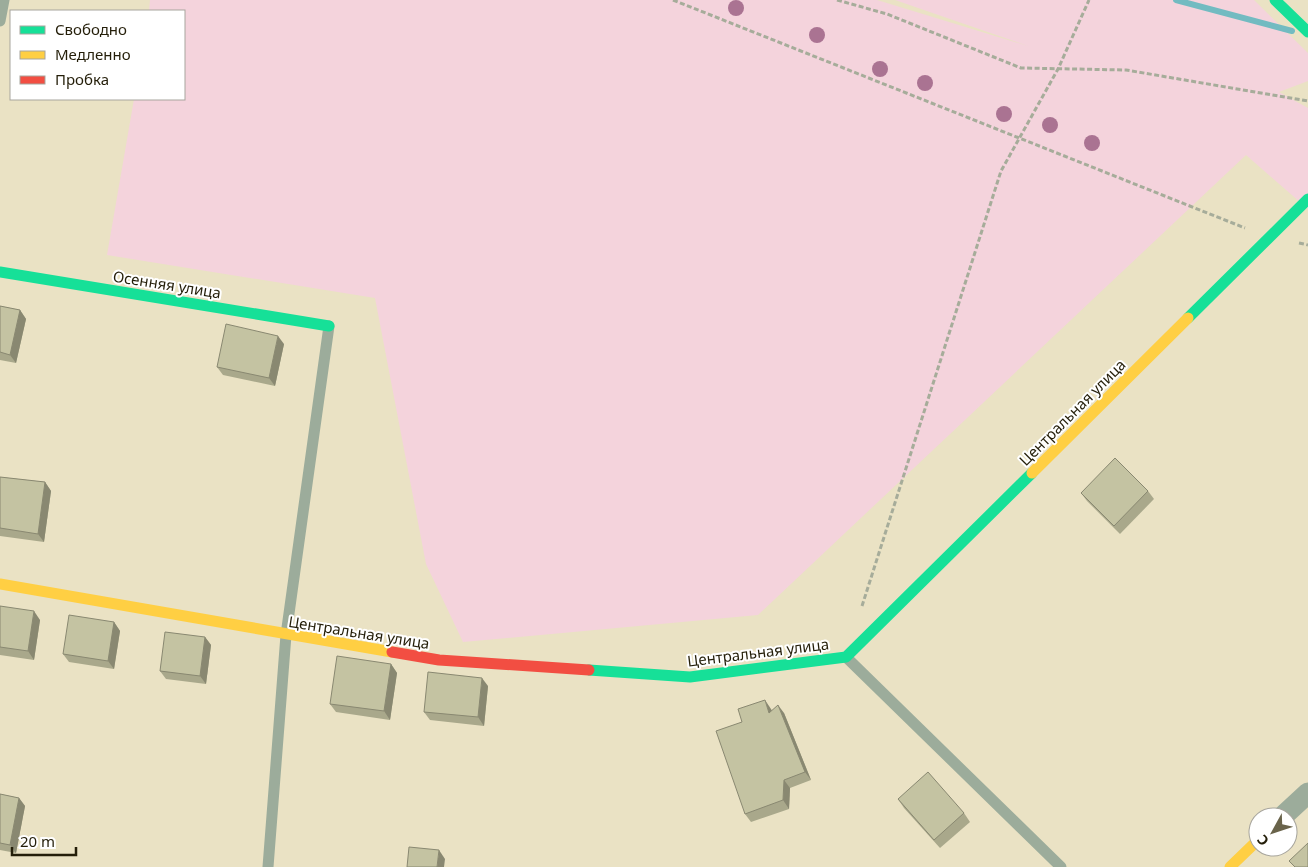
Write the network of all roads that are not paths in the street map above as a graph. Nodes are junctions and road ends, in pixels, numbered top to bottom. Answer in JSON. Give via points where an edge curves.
{"nodes":[{"id":1,"x":4,"y":0,"type":"edge"},
{"id":2,"x":1274,"y":0,"type":"edge"},
{"id":3,"x":0,"y":20,"type":"edge"},
{"id":4,"x":1308,"y":32,"type":"edge"},
{"id":5,"x":1308,"y":199,"type":"edge"},
{"id":6,"x":0,"y":272,"type":"edge"},
{"id":7,"x":329,"y":326,"type":"joint"},
{"id":8,"x":0,"y":584,"type":"edge"},
{"id":9,"x":286,"y":635,"type":"junction"},
{"id":10,"x":846,"y":657,"type":"junction"},
{"id":11,"x":1308,"y":792,"type":"edge"},
{"id":12,"x":1292,"y":807,"type":"edge"},
{"id":13,"x":1248,"y":850,"type":"edge"},
{"id":14,"x":268,"y":867,"type":"edge"},
{"id":15,"x":1061,"y":867,"type":"edge"},
{"id":16,"x":1230,"y":867,"type":"edge"}],
"edges":[{"from":1,"to":3,"type":"lane"},
{"from":2,"to":4,"type":"street"},
{"from":5,"to":10,"type":"street","name":"Центральная улица"},
{"from":6,"to":7,"type":"street","name":"Осенняя улица"},
{"from":7,"to":9,"type":"lane"},
{"from":8,"to":9,"type":"street","name":"Центральная улица"},
{"from":9,"to":10,"type":"street","name":"Центральная улица","via":[[439,660],[690,677]]},
{"from":9,"to":14,"type":"lane"},
{"from":10,"to":15,"type":"lane"},
{"from":11,"to":12,"type":"street"},
{"from":13,"to":16,"type":"street"}]}
